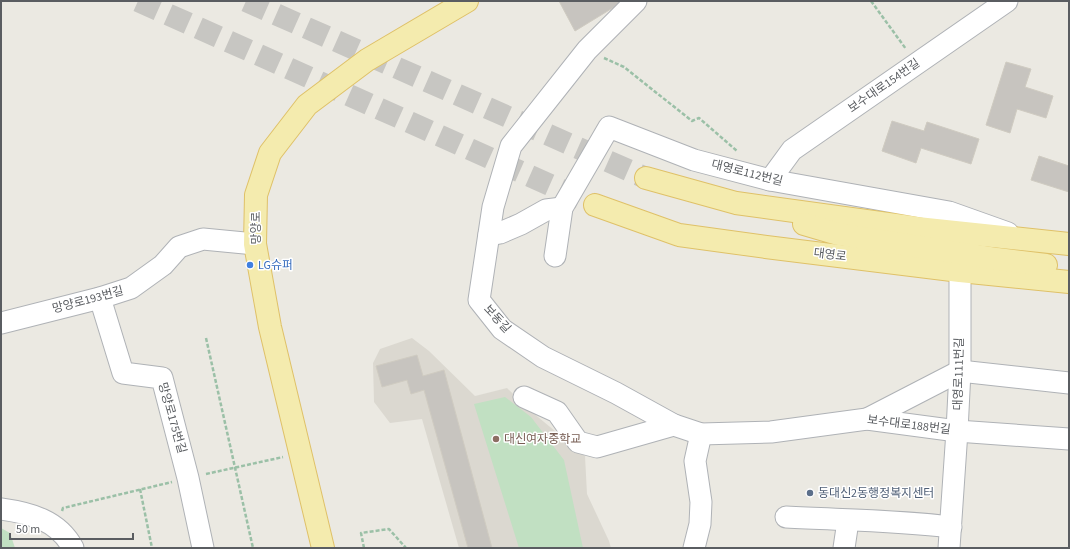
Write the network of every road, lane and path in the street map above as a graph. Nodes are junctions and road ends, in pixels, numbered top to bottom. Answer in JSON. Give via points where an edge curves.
{"nodes":[{"id":1,"x":466,"y":1,"type":"edge"},
{"id":2,"x":636,"y":1,"type":"edge"},
{"id":3,"x":871,"y":1,"type":"edge"},
{"id":4,"x":1006,"y":1,"type":"edge"},
{"id":5,"x":587,"y":50,"type":"junction"},
{"id":6,"x":916,"y":64,"type":"junction"},
{"id":7,"x":737,"y":152,"type":"dead end"},
{"id":8,"x":646,"y":178,"type":"tunnel mouth"},
{"id":9,"x":770,"y":180,"type":"junction"},
{"id":10,"x":736,"y":204,"type":"junction"},
{"id":11,"x":595,"y":205,"type":"tunnel mouth"},
{"id":12,"x":562,"y":208,"type":"junction"},
{"id":13,"x":489,"y":235,"type":"junction"},
{"id":14,"x":1025,"y":240,"type":"junction"},
{"id":15,"x":255,"y":244,"type":"junction"},
{"id":16,"x":1069,"y":244,"type":"edge"},
{"id":17,"x":555,"y":256,"type":"dead end"},
{"id":18,"x":1069,"y":267,"type":"edge"},
{"id":19,"x":960,"y":271,"type":"junction"},
{"id":20,"x":1069,"y":282,"type":"edge"},
{"id":21,"x":100,"y":298,"type":"junction"},
{"id":22,"x":1,"y":323,"type":"edge"},
{"id":23,"x":206,"y":338,"type":"dead end"},
{"id":24,"x":960,"y":371,"type":"junction"},
{"id":25,"x":1069,"y":383,"type":"edge"},
{"id":26,"x":524,"y":397,"type":"dead end"},
{"id":27,"x":867,"y":419,"type":"junction"},
{"id":28,"x":674,"y":425,"type":"junction"},
{"id":29,"x":957,"y":431,"type":"junction"},
{"id":30,"x":701,"y":434,"type":"junction"},
{"id":31,"x":1069,"y":440,"type":"edge"},
{"id":32,"x":140,"y":489,"type":"dead end"},
{"id":33,"x":1,"y":509,"type":"edge"},
{"id":34,"x":786,"y":517,"type":"dead end"},
{"id":35,"x":848,"y":520,"type":"junction"},
{"id":36,"x":951,"y":527,"type":"junction"},
{"id":37,"x":73,"y":548,"type":"edge"},
{"id":38,"x":152,"y":548,"type":"edge"},
{"id":39,"x":203,"y":548,"type":"edge"},
{"id":40,"x":253,"y":548,"type":"edge"},
{"id":41,"x":323,"y":548,"type":"edge"},
{"id":42,"x":364,"y":548,"type":"edge"},
{"id":43,"x":406,"y":548,"type":"edge"},
{"id":44,"x":694,"y":548,"type":"edge"},
{"id":45,"x":844,"y":548,"type":"edge"},
{"id":46,"x":949,"y":548,"type":"edge"}],
"edges":[{"from":1,"to":15,"type":"main road","name":"망양로","via":[[367,60],[307,105],[270,153],[256,194]]},
{"from":2,"to":5,"type":"street","name":"보동길"},
{"from":3,"to":6,"type":"path"},
{"from":4,"to":6,"type":"street","name":"보수대로154번길"},
{"from":5,"to":7,"type":"path","via":[[624,67],[692,121],[699,118]]},
{"from":5,"to":13,"type":"street","name":"보동길","via":[[511,146],[493,207]]},
{"from":6,"to":9,"type":"street","name":"보수대로154번길","via":[[792,150]]},
{"from":8,"to":10,"type":"main road"},
{"from":9,"to":12,"type":"street","name":"대영로112번길","via":[[694,160],[609,127]]},
{"from":9,"to":14,"type":"street","name":"대영로112번길","via":[[949,212]]},
{"from":10,"to":14,"type":"main road"},
{"from":10,"to":18,"type":"main road","via":[[838,234],[997,259]]},
{"from":11,"to":19,"type":"main road","name":"대영로","via":[[679,235]]},
{"from":12,"to":13,"type":"street","via":[[546,210],[521,224]]},
{"from":12,"to":17,"type":"street","name":"대영로112번길"},
{"from":13,"to":28,"type":"street","name":"보동길","via":[[479,300],[502,329],[543,357]]},
{"from":14,"to":16,"type":"main road"},
{"from":15,"to":21,"type":"street","name":"망양로193번길","via":[[203,239],[180,247],[163,265],[131,288]]},
{"from":15,"to":41,"type":"main road","name":"망양로","via":[[270,327]]},
{"from":19,"to":20,"type":"main road","name":"대영로"},
{"from":19,"to":24,"type":"street","name":"대영로111번길"},
{"from":21,"to":22,"type":"street","name":"망양로193번길"},
{"from":21,"to":39,"type":"street","name":"망양로175번길","via":[[123,373],[162,378]]},
{"from":23,"to":40,"type":"path"},
{"from":24,"to":25,"type":"street"},
{"from":24,"to":27,"type":"street"},
{"from":24,"to":29,"type":"street","name":"대영로111번길"},
{"from":26,"to":28,"type":"street","via":[[557,412],[578,442],[597,447]]},
{"from":27,"to":29,"type":"street","name":"보수대로188번길"},
{"from":27,"to":30,"type":"street","name":"보수대로188번길","via":[[771,432]]},
{"from":28,"to":30,"type":"street","name":"보동길"},
{"from":29,"to":31,"type":"street","name":"보수대로188번길"},
{"from":29,"to":36,"type":"street","name":"대영로111번길"},
{"from":30,"to":44,"type":"street","via":[[695,461],[701,502],[700,524]]},
{"from":32,"to":38,"type":"path"},
{"from":33,"to":37,"type":"street","via":[[36,516],[54,526]]},
{"from":34,"to":35,"type":"street"},
{"from":35,"to":36,"type":"street"},
{"from":35,"to":45,"type":"street"},
{"from":36,"to":46,"type":"street","name":"대영로111번길"},
{"from":42,"to":43,"type":"path","via":[[361,533],[389,529]]}]}
